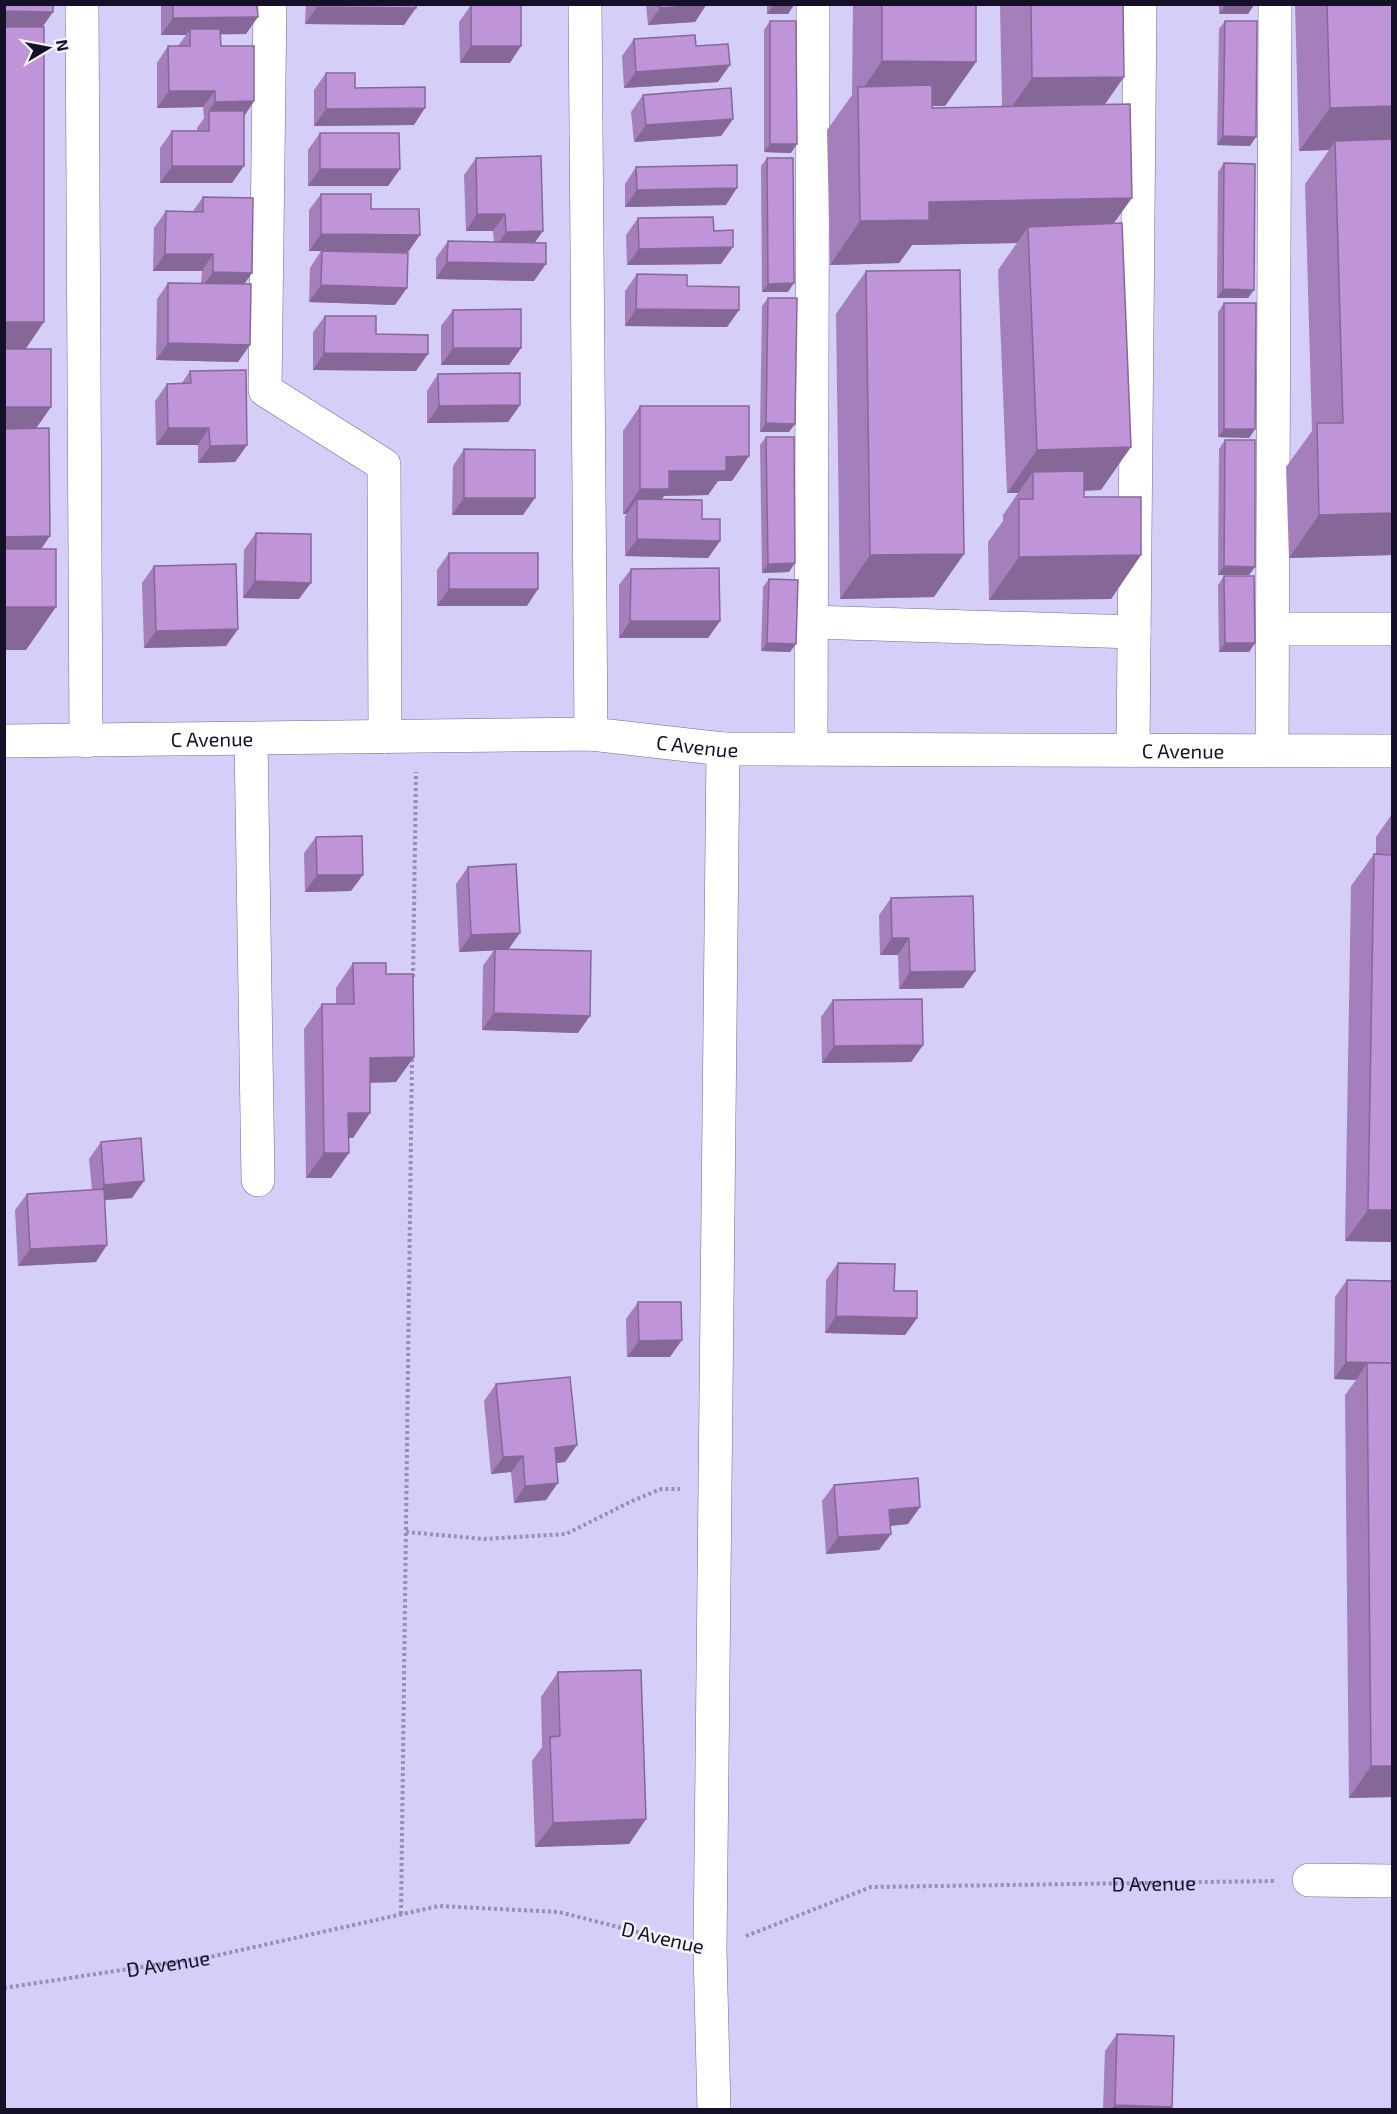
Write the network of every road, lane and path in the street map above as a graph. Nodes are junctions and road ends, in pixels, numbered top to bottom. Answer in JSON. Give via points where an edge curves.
{"nodes":[{"id":1,"x":82,"y":4,"type":"edge"},
{"id":2,"x":270,"y":4,"type":"edge"},
{"id":3,"x":585,"y":4,"type":"edge"},
{"id":4,"x":813,"y":4,"type":"edge"},
{"id":5,"x":1140,"y":4,"type":"edge"},
{"id":6,"x":1275,"y":4,"type":"edge"},
{"id":7,"x":811,"y":622,"type":"junction"},
{"id":8,"x":1273,"y":628,"type":"junction"},
{"id":9,"x":1392,"y":629,"type":"edge"},
{"id":10,"x":1134,"y":632,"type":"junction"},
{"id":11,"x":591,"y":734,"type":"junction"},
{"id":12,"x":401,"y":737,"type":"junction"},
{"id":13,"x":251,"y":739,"type":"junction"},
{"id":14,"x":4,"y":741,"type":"edge"},
{"id":15,"x":86,"y":741,"type":"junction"},
{"id":16,"x":723,"y":749,"type":"junction"},
{"id":17,"x":811,"y":749,"type":"junction"},
{"id":18,"x":1132,"y":750,"type":"junction"},
{"id":19,"x":1272,"y":750,"type":"junction"},
{"id":20,"x":1392,"y":751,"type":"edge"},
{"id":21,"x":413,"y":984,"type":"edge"},
{"id":22,"x":412,"y":1054,"type":"edge"},
{"id":23,"x":258,"y":1180,"type":"dead end"},
{"id":24,"x":716,"y":1490,"type":"junction"},
{"id":25,"x":406,"y":1532,"type":"junction"},
{"id":26,"x":1309,"y":1880,"type":"joint"},
{"id":27,"x":1392,"y":1881,"type":"edge"},
{"id":28,"x":401,"y":1914,"type":"junction"},
{"id":29,"x":710,"y":1950,"type":"junction"},
{"id":30,"x":4,"y":1988,"type":"edge"},
{"id":31,"x":714,"y":2109,"type":"edge"}],
"edges":[{"from":1,"to":15,"type":"street"},
{"from":2,"to":12,"type":"street","via":[[266,390],[384,465]]},
{"from":3,"to":11,"type":"street"},
{"from":4,"to":7,"type":"street"},
{"from":5,"to":10,"type":"street"},
{"from":6,"to":8,"type":"street"},
{"from":7,"to":10,"type":"street"},
{"from":7,"to":17,"type":"street"},
{"from":8,"to":9,"type":"street"},
{"from":8,"to":19,"type":"street"},
{"from":10,"to":18,"type":"street"},
{"from":11,"to":12,"type":"street","name":"C Avenue"},
{"from":11,"to":16,"type":"street","name":"C Avenue"},
{"from":12,"to":13,"type":"street","name":"C Avenue"},
{"from":12,"to":21,"type":"path"},
{"from":13,"to":15,"type":"street","name":"C Avenue"},
{"from":13,"to":23,"type":"street"},
{"from":14,"to":15,"type":"street","name":"C Avenue"},
{"from":16,"to":17,"type":"street","name":"C Avenue"},
{"from":16,"to":24,"type":"street"},
{"from":17,"to":18,"type":"street","name":"C Avenue"},
{"from":18,"to":19,"type":"street","name":"C Avenue"},
{"from":19,"to":20,"type":"street","name":"C Avenue"},
{"from":22,"to":25,"type":"path"},
{"from":24,"to":25,"type":"path","via":[[661,1490],[566,1534],[484,1539]]},
{"from":24,"to":29,"type":"street"},
{"from":25,"to":28,"type":"path"},
{"from":26,"to":27,"type":"street"},
{"from":26,"to":29,"type":"path","name":"D Avenue","via":[[871,1887]]},
{"from":28,"to":29,"type":"path","name":"D Avenue","via":[[439,1906],[559,1912]]},
{"from":28,"to":30,"type":"path","name":"D Avenue","via":[[214,1956]]},
{"from":29,"to":31,"type":"street"}]}
